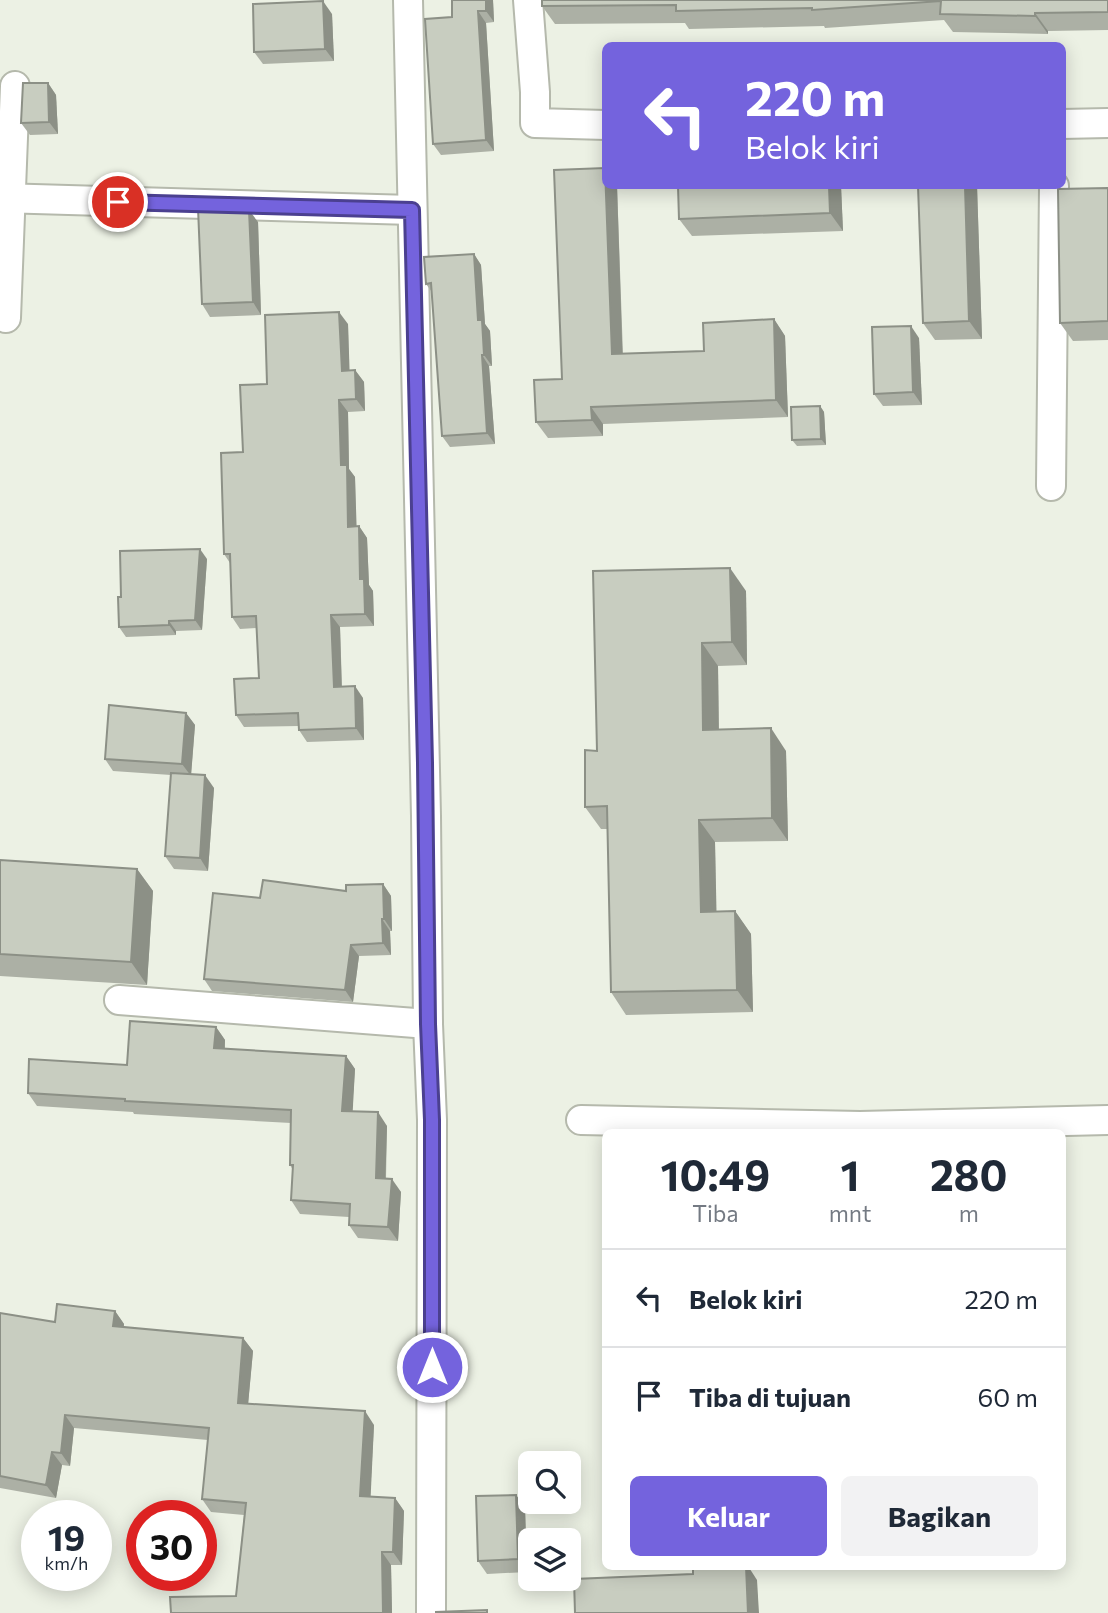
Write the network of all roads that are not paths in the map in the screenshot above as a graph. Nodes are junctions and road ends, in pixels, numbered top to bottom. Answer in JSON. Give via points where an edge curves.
{"nodes":[{"id":1,"x":408,"y":0,"type":"edge"},
{"id":2,"x":528,"y":0,"type":"edge"},
{"id":3,"x":15,"y":86,"type":"dead end"},
{"id":4,"x":1108,"y":123,"type":"edge"},
{"id":5,"x":1066,"y":124,"type":"edge"},
{"id":6,"x":602,"y":125,"type":"edge"},
{"id":7,"x":1054,"y":189,"type":"edge"},
{"id":8,"x":5,"y":199,"type":"edge"},
{"id":9,"x":412,"y":210,"type":"junction"},
{"id":10,"x":6,"y":318,"type":"dead end"},
{"id":11,"x":1051,"y":486,"type":"dead end"},
{"id":12,"x":119,"y":1000,"type":"dead end"},
{"id":13,"x":428,"y":1024,"type":"junction"},
{"id":14,"x":581,"y":1120,"type":"dead end"},
{"id":15,"x":1108,"y":1120,"type":"edge"},
{"id":16,"x":431,"y":1613,"type":"edge"}],
"edges":[{"from":1,"to":9,"type":"street"},
{"from":2,"to":6,"type":"street","via":[[535,123]]},
{"from":3,"to":8,"type":"street"},
{"from":4,"to":5,"type":"street"},
{"from":7,"to":11,"type":"street"},
{"from":8,"to":9,"type":"street"},
{"from":8,"to":10,"type":"street"},
{"from":9,"to":13,"type":"street"},
{"from":12,"to":13,"type":"street"},
{"from":13,"to":16,"type":"street","via":[[432,1120]]},
{"from":14,"to":15,"type":"street","via":[[860,1126]]}]}
